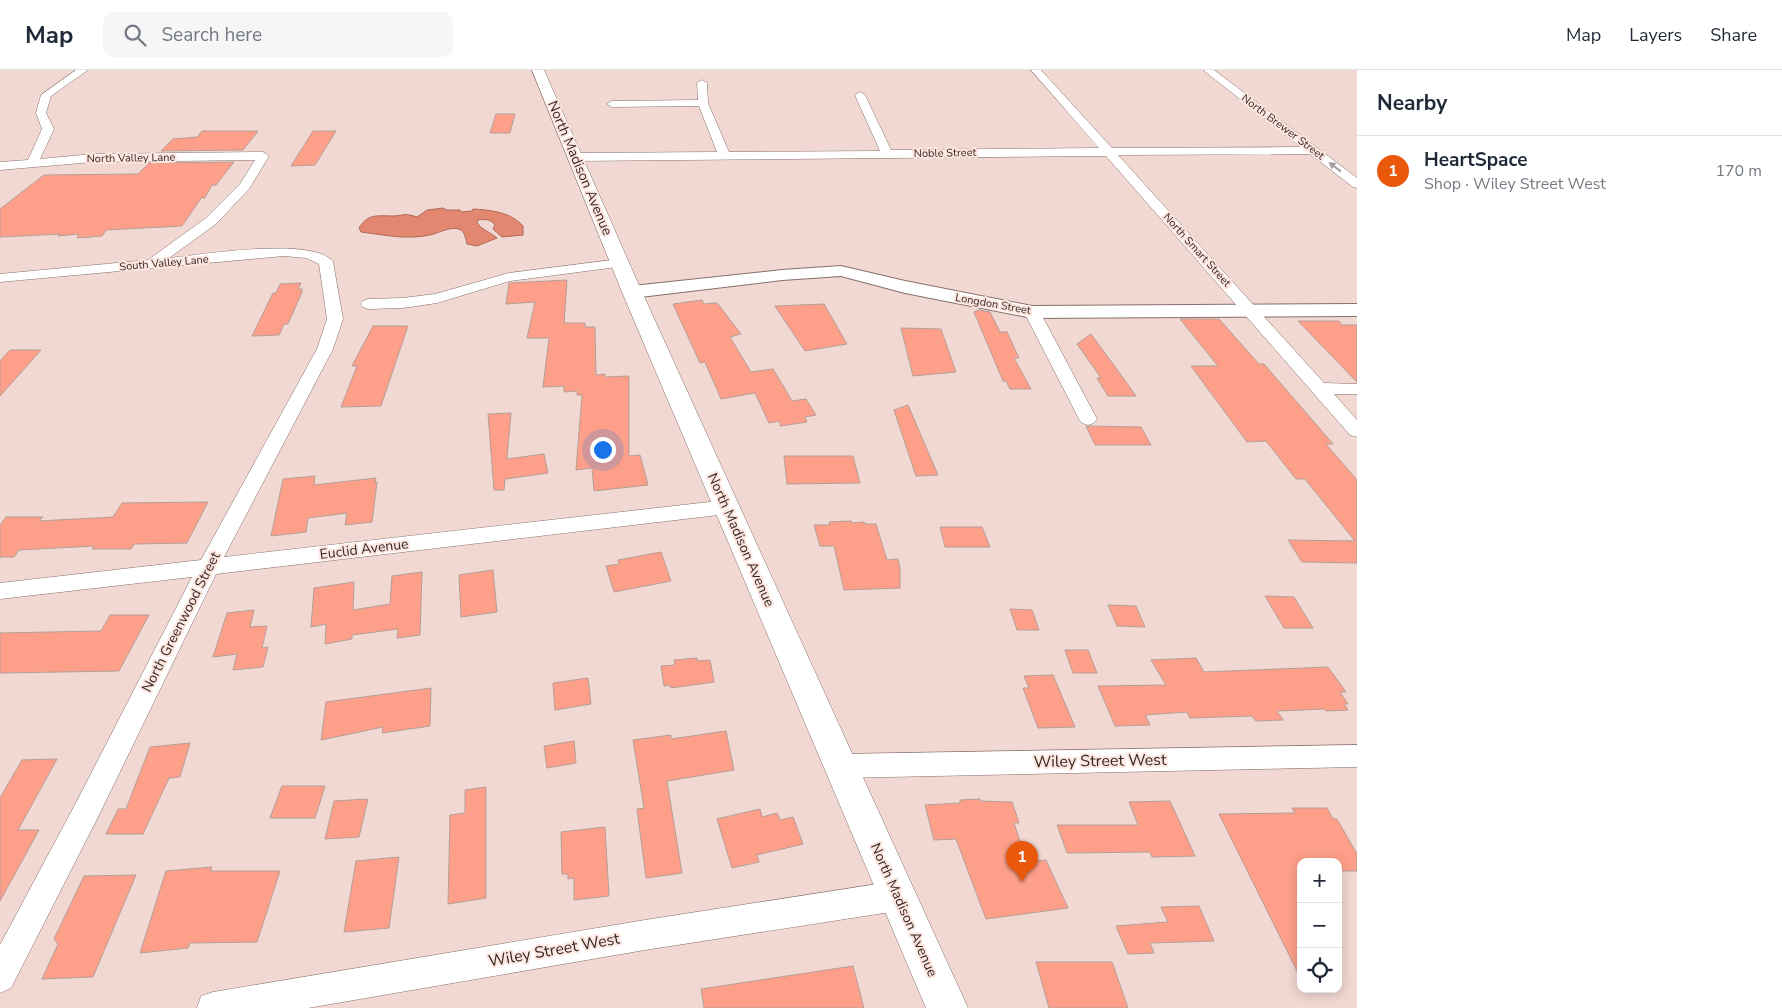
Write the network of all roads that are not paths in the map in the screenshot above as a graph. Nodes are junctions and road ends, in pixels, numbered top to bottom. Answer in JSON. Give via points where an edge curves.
{"nodes":[{"id":1,"x":83,"y":70,"type":"edge"},
{"id":2,"x":538,"y":70,"type":"edge"},
{"id":3,"x":1036,"y":70,"type":"edge"},
{"id":4,"x":1208,"y":70,"type":"edge"},
{"id":5,"x":702,"y":83,"type":"dead end"},
{"id":6,"x":860,"y":95,"type":"dead end"},
{"id":7,"x":702,"y":103,"type":"junction"},
{"id":8,"x":612,"y":104,"type":"dead end"},
{"id":9,"x":1313,"y":150,"type":"junction"},
{"id":10,"x":1110,"y":152,"type":"junction"},
{"id":11,"x":887,"y":154,"type":"junction"},
{"id":12,"x":725,"y":156,"type":"junction"},
{"id":13,"x":576,"y":158,"type":"junction"},
{"id":14,"x":33,"y":162,"type":"junction"},
{"id":15,"x":0,"y":166,"type":"edge"},
{"id":16,"x":1357,"y":184,"type":"edge"},
{"id":17,"x":326,"y":262,"type":"joint"},
{"id":18,"x":620,"y":263,"type":"junction"},
{"id":19,"x":152,"y":264,"type":"junction"},
{"id":20,"x":0,"y":278,"type":"edge"},
{"id":21,"x":632,"y":292,"type":"junction"},
{"id":22,"x":368,"y":304,"type":"dead end"},
{"id":23,"x":1357,"y":310,"type":"edge"},
{"id":24,"x":1252,"y":311,"type":"junction"},
{"id":25,"x":1032,"y":312,"type":"junction"},
{"id":26,"x":1318,"y":388,"type":"junction"},
{"id":27,"x":1357,"y":389,"type":"edge"},
{"id":28,"x":1088,"y":419,"type":"dead end"},
{"id":29,"x":1357,"y":431,"type":"edge"},
{"id":30,"x":727,"y":507,"type":"junction"},
{"id":31,"x":208,"y":567,"type":"junction"},
{"id":32,"x":0,"y":591,"type":"edge"},
{"id":33,"x":1357,"y":756,"type":"edge"},
{"id":34,"x":842,"y":766,"type":"junction"},
{"id":35,"x":896,"y":896,"type":"junction"},
{"id":36,"x":0,"y":977,"type":"edge"},
{"id":37,"x":212,"y":1008,"type":"edge"},
{"id":38,"x":947,"y":1008,"type":"edge"}],
"edges":[{"from":1,"to":14,"type":"street","via":[[46,95],[41,113],[48,129]]},
{"from":2,"to":13,"type":"main road","name":"North Madison Avenue"},
{"from":3,"to":10,"type":"street","name":"North Smart Street"},
{"from":4,"to":9,"type":"street","name":"North Brewer Street"},
{"from":5,"to":7,"type":"street"},
{"from":6,"to":11,"type":"street"},
{"from":7,"to":8,"type":"street"},
{"from":7,"to":12,"type":"street"},
{"from":9,"to":10,"type":"street","name":"Noble Street"},
{"from":16,"to":9,"type":"street","name":"North Brewer Street","one_way":true},
{"from":10,"to":11,"type":"street","name":"Noble Street"},
{"from":10,"to":24,"type":"street","name":"North Smart Street"},
{"from":11,"to":12,"type":"street","name":"Noble Street"},
{"from":12,"to":13,"type":"street","name":"Noble Street"},
{"from":13,"to":18,"type":"main road","name":"North Madison Avenue"},
{"from":14,"to":15,"type":"street","name":"North Valley Lane"},
{"from":14,"to":19,"type":"street","name":"North Valley Lane","via":[[263,156],[245,186],[219,213]]},
{"from":17,"to":19,"type":"street","name":"South Valley Lane","via":[[314,255],[284,252]]},
{"from":17,"to":31,"type":"street","name":"North Greenwood Street","via":[[334,319],[326,349]]},
{"from":18,"to":21,"type":"main road","name":"North Madison Avenue"},
{"from":18,"to":22,"type":"street","via":[[509,277],[437,298]]},
{"from":19,"to":20,"type":"street","name":"South Valley Lane"},
{"from":21,"to":25,"type":"street","name":"Longdon Street","via":[[841,271],[905,288]]},
{"from":21,"to":30,"type":"main road","name":"North Madison Avenue"},
{"from":23,"to":24,"type":"street","name":"Longdon Street"},
{"from":24,"to":25,"type":"street","name":"Longdon Street"},
{"from":24,"to":26,"type":"street","name":"North Smart Street"},
{"from":25,"to":28,"type":"street"},
{"from":26,"to":27,"type":"street"},
{"from":26,"to":29,"type":"street","name":"North Smart Street"},
{"from":30,"to":31,"type":"street","name":"Euclid Avenue"},
{"from":30,"to":34,"type":"main road","name":"North Madison Avenue"},
{"from":31,"to":32,"type":"street","name":"Euclid Avenue"},
{"from":31,"to":36,"type":"street","name":"North Greenwood Street"},
{"from":33,"to":34,"type":"street","name":"Wiley Street West"},
{"from":34,"to":35,"type":"main road","name":"North Madison Avenue"},
{"from":35,"to":37,"type":"street","name":"Wiley Street West"},
{"from":35,"to":38,"type":"main road","name":"North Madison Avenue"}]}
